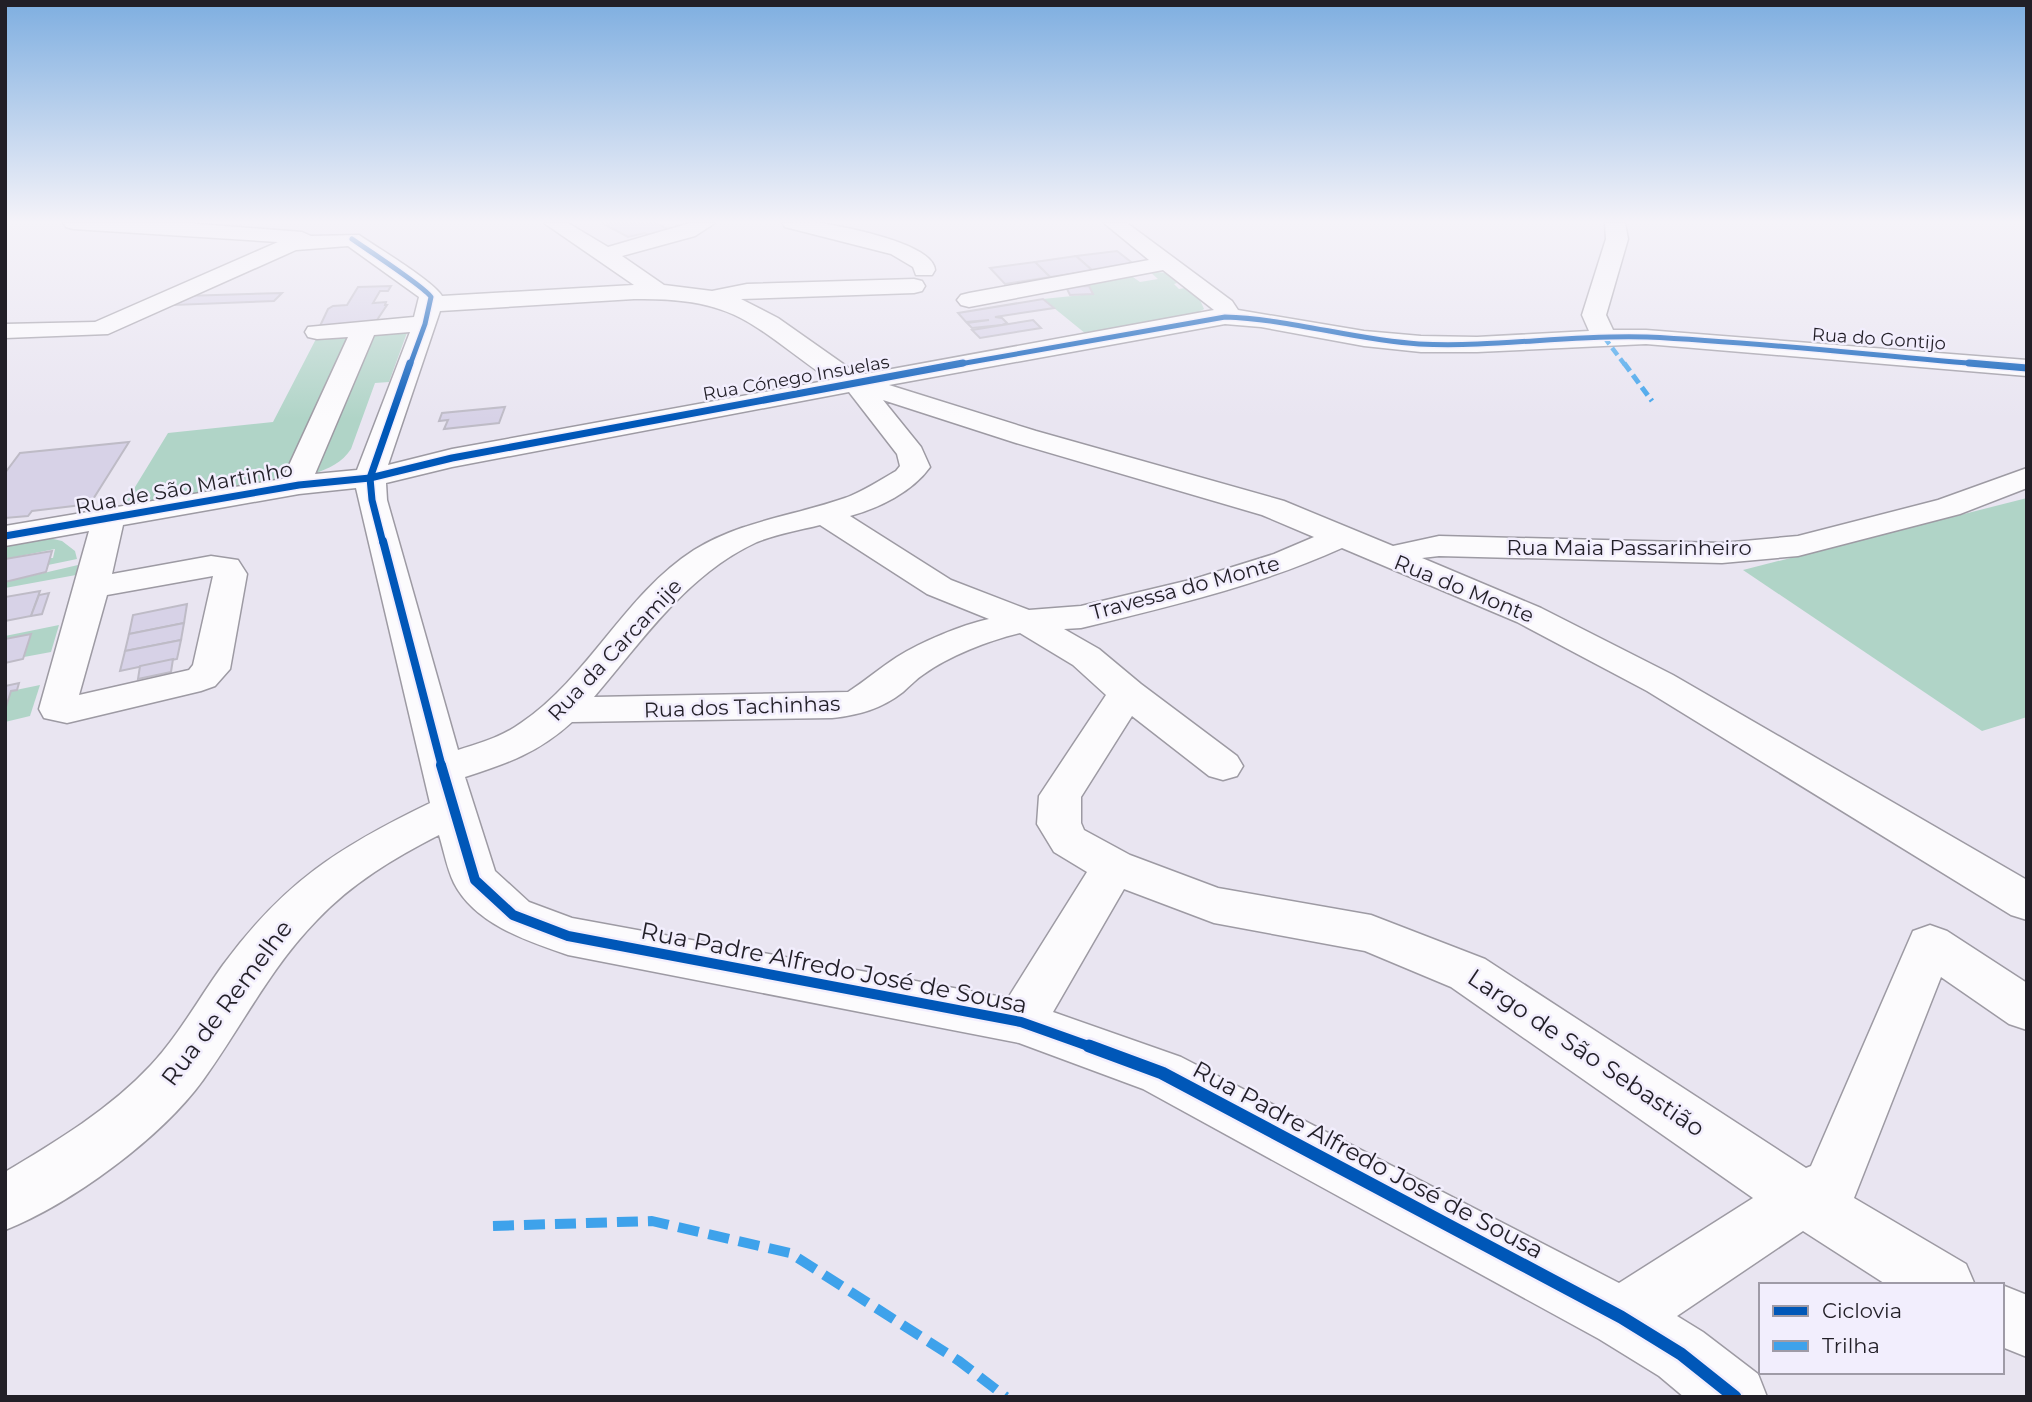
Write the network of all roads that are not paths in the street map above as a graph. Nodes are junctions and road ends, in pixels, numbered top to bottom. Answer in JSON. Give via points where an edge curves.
{"nodes":[{"id":1,"x":190,"y":288,"type":"edge"},
{"id":2,"x":424,"y":288,"type":"edge"},
{"id":3,"x":654,"y":288,"type":"edge"},
{"id":4,"x":790,"y":288,"type":"edge"},
{"id":5,"x":1030,"y":288,"type":"edge"},
{"id":6,"x":1201,"y":288,"type":"edge"},
{"id":7,"x":1602,"y":288,"type":"edge"},
{"id":8,"x":658,"y":291,"type":"junction"},
{"id":9,"x":712,"y":297,"type":"junction"},
{"id":10,"x":968,"y":300,"type":"dead end"},
{"id":11,"x":428,"y":314,"type":"junction"},
{"id":12,"x":1230,"y":316,"type":"junction"},
{"id":13,"x":363,"y":329,"type":"junction"},
{"id":14,"x":5,"y":331,"type":"edge"},
{"id":15,"x":317,"y":332,"type":"dead end"},
{"id":16,"x":1604,"y":337,"type":"junction"},
{"id":17,"x":2027,"y":368,"type":"edge"},
{"id":18,"x":855,"y":383,"type":"junction"},
{"id":19,"x":372,"y":470,"type":"junction"},
{"id":20,"x":2027,"y":477,"type":"edge"},
{"id":21,"x":299,"y":480,"type":"junction"},
{"id":22,"x":825,"y":514,"type":"junction"},
{"id":23,"x":108,"y":519,"type":"junction"},
{"id":24,"x":5,"y":536,"type":"edge"},
{"id":25,"x":1340,"y":537,"type":"junction"},
{"id":26,"x":1391,"y":559,"type":"junction"},
{"id":27,"x":92,"y":588,"type":"junction"},
{"id":28,"x":1025,"y":621,"type":"junction"},
{"id":29,"x":1127,"y":693,"type":"junction"},
{"id":30,"x":564,"y":708,"type":"junction"},
{"id":31,"x":1223,"y":766,"type":"dead end"},
{"id":32,"x":449,"y":790,"type":"junction"},
{"id":33,"x":1114,"y":867,"type":"junction"},
{"id":34,"x":2027,"y":902,"type":"edge"},
{"id":35,"x":2027,"y":1009,"type":"edge"},
{"id":36,"x":1021,"y":1022,"type":"junction"},
{"id":37,"x":1804,"y":1198,"type":"junction"},
{"id":38,"x":5,"y":1203,"type":"edge"},
{"id":39,"x":1942,"y":1283,"type":"edge"},
{"id":40,"x":1621,"y":1317,"type":"junction"},
{"id":41,"x":2004,"y":1317,"type":"edge"},
{"id":42,"x":2027,"y":1326,"type":"edge"},
{"id":43,"x":1735,"y":1397,"type":"edge"}],
"edges":[{"from":1,"to":14,"type":"street","via":[[99,328]]},
{"from":2,"to":11,"type":"street","via":[[431,297]]},
{"from":3,"to":8,"type":"street"},
{"from":4,"to":9,"type":"street"},
{"from":5,"to":10,"type":"street"},
{"from":6,"to":12,"type":"street"},
{"from":7,"to":16,"type":"street","via":[[1594,315]]},
{"from":8,"to":9,"type":"street"},
{"from":8,"to":11,"type":"street"},
{"from":9,"to":18,"type":"street","via":[[768,320]]},
{"from":11,"to":13,"type":"street"},
{"from":11,"to":19,"type":"street"},
{"from":12,"to":16,"type":"street","name":"Rua Cónego Insuelas","via":[[1419,344]]},
{"from":12,"to":18,"type":"street","name":"Rua Cónego Insuelas"},
{"from":13,"to":15,"type":"street"},
{"from":13,"to":21,"type":"street"},
{"from":16,"to":17,"type":"street","name":"Rua do Gontijo"},
{"from":18,"to":19,"type":"street","name":"Rua Cónego Insuelas"},
{"from":18,"to":22,"type":"street","name":"Rua da Carcamije","via":[[911,453],[915,467],[907,477],[858,503]]},
{"from":18,"to":25,"type":"street","name":"Rua do Monte","via":[[1273,508]]},
{"from":19,"to":21,"type":"street","name":"Rua de São Martinho"},
{"from":19,"to":32,"type":"street","name":"Rua Padre Alfredo José de Sousa","via":[[372,500]]},
{"from":20,"to":26,"type":"street","name":"Rua Maia Passarinheiro","via":[[1949,507],[1798,546],[1722,553],[1439,546]]},
{"from":21,"to":23,"type":"street","name":"Rua de São Martinho"},
{"from":22,"to":28,"type":"street","via":[[939,587]]},
{"from":22,"to":30,"type":"street","name":"Rua da Carcamije","via":[[747,535],[705,558],[671,585]]},
{"from":23,"to":24,"type":"street","name":"Rua de São Martinho"},
{"from":23,"to":27,"type":"street"},
{"from":25,"to":26,"type":"street","name":"Rua do Monte"},
{"from":25,"to":28,"type":"street","name":"Travessa do Monte","via":[[1286,561],[1205,587],[1081,617]]},
{"from":26,"to":34,"type":"street","name":"Rua do Monte","via":[[1529,615],[1660,683]]},
{"from":27,"to":27,"type":"street","via":[[58,709],[188,683],[211,669],[230,574],[226,567]]},
{"from":28,"to":29,"type":"street","via":[[1086,657]]},
{"from":28,"to":30,"type":"street","name":"Rua dos Tachinhas","via":[[983,631],[923,659],[858,703]]},
{"from":29,"to":31,"type":"street"},
{"from":29,"to":33,"type":"street","name":"Largo de São Sebastião","via":[[1060,796],[1059,824],[1069,841]]},
{"from":30,"to":32,"type":"street","name":"Rua da Carcamije","via":[[535,733]]},
{"from":32,"to":36,"type":"street","name":"Rua Padre Alfredo José de Sousa","via":[[475,880],[513,915],[557,932]]},
{"from":32,"to":38,"type":"street","name":"Rua de Remelhe","via":[[404,834],[341,872],[296,911],[160,1092],[97,1147]]},
{"from":33,"to":36,"type":"street"},
{"from":33,"to":37,"type":"street","name":"Largo de São Sebastião","via":[[1213,905],[1371,934],[1468,973]]},
{"from":35,"to":37,"type":"street","via":[[1930,944],[1831,1185]]},
{"from":36,"to":40,"type":"street","name":"Rua Padre Alfredo José de Sousa","via":[[1162,1073]]},
{"from":37,"to":39,"type":"street","name":"Largo de São Sebastião"},
{"from":37,"to":40,"type":"street"},
{"from":40,"to":43,"type":"street","name":"Rua Padre Alfredo José de Sousa","via":[[1681,1354]]},
{"from":41,"to":42,"type":"street"}]}
